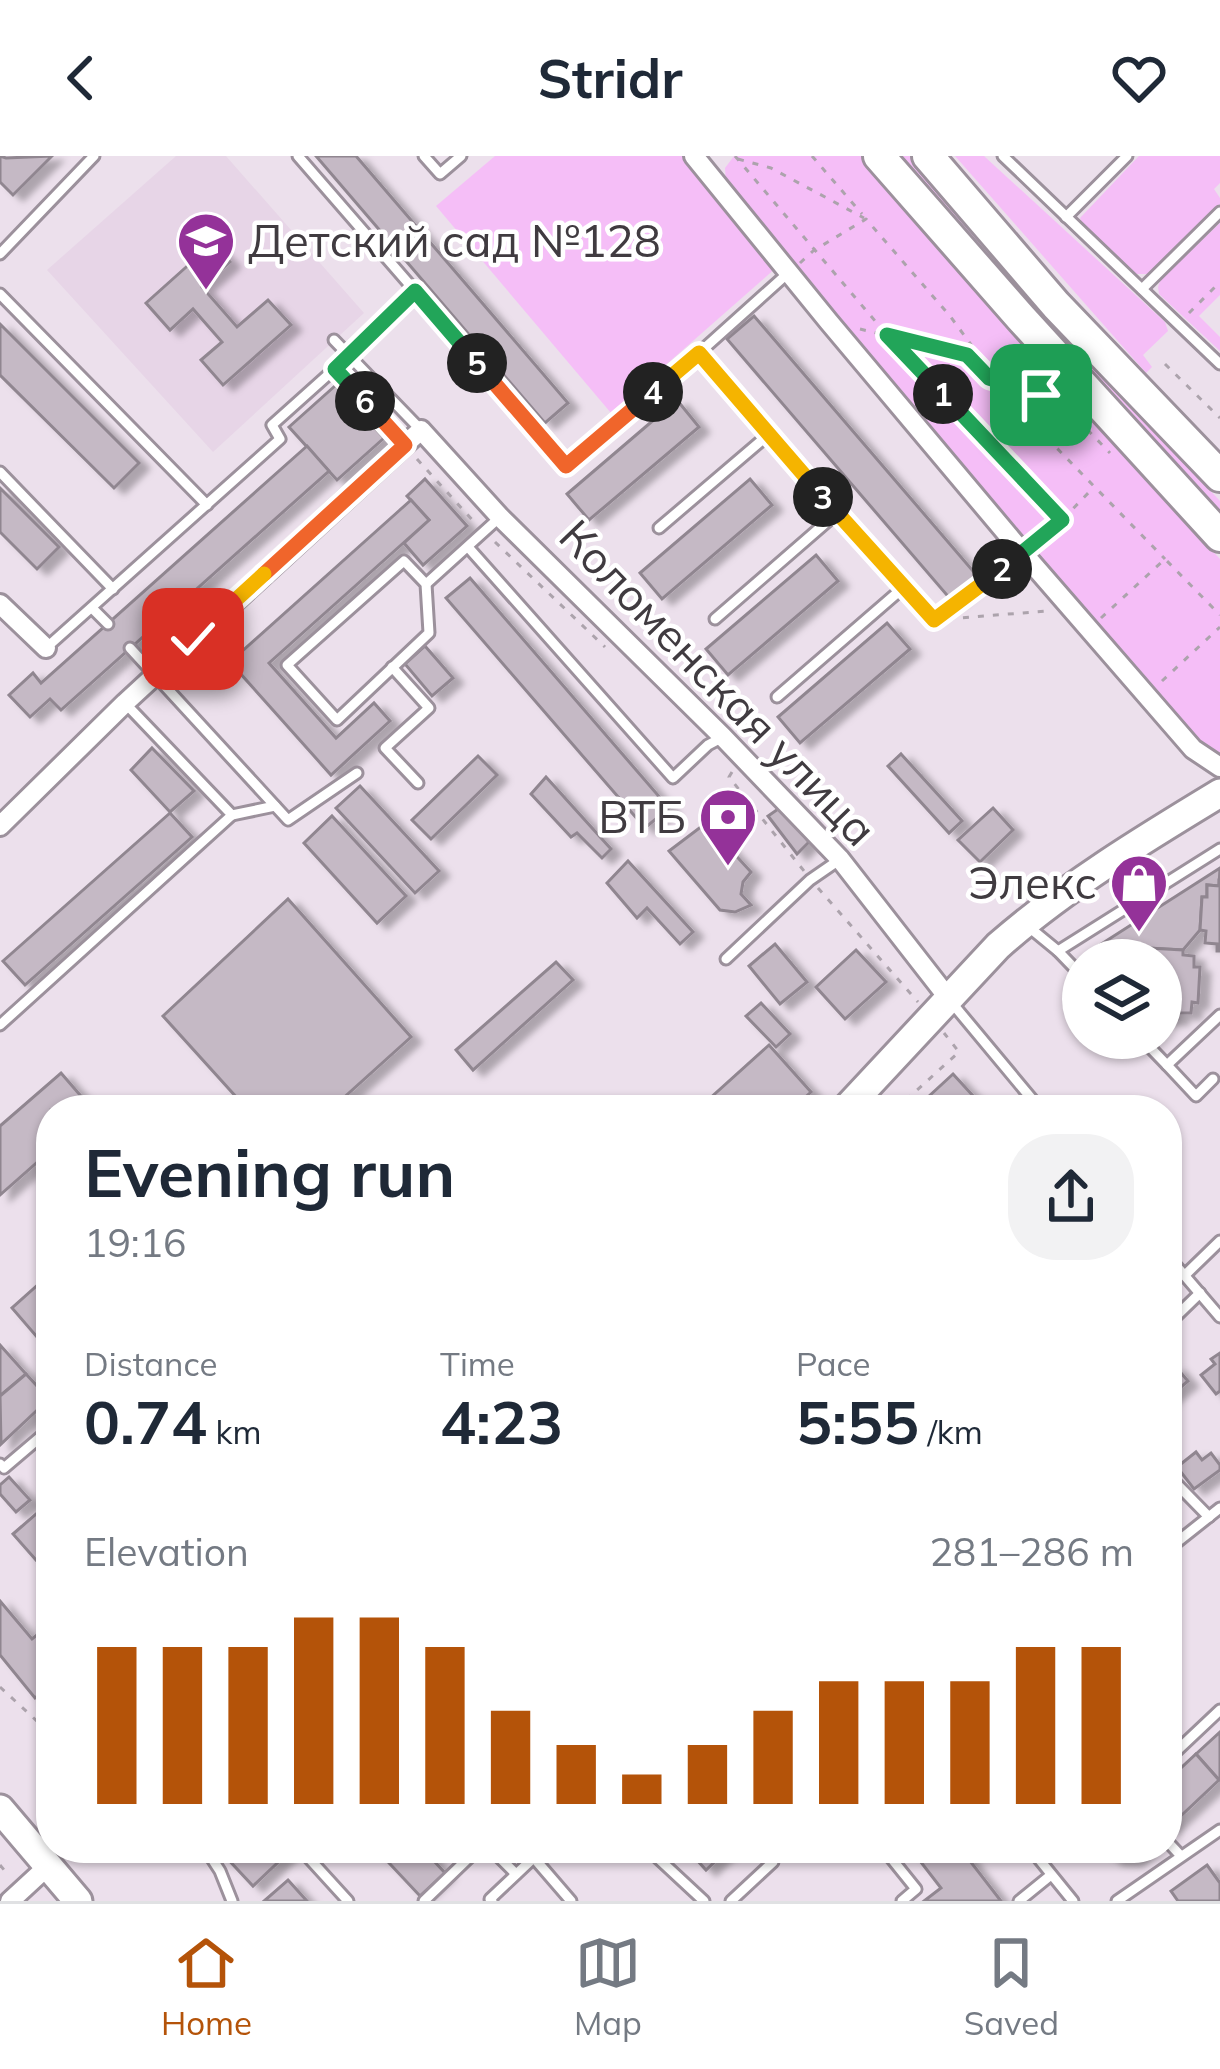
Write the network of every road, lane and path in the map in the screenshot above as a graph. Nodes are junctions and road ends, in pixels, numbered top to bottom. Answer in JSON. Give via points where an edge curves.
{"nodes":[{"id":1,"x":94,"y":156,"type":"edge"},
{"id":2,"x":298,"y":156,"type":"edge"},
{"id":3,"x":424,"y":156,"type":"edge"},
{"id":4,"x":461,"y":156,"type":"edge"},
{"id":5,"x":812,"y":156,"type":"edge"},
{"id":6,"x":879,"y":156,"type":"edge"},
{"id":7,"x":928,"y":156,"type":"edge"},
{"id":8,"x":1004,"y":156,"type":"edge"},
{"id":9,"x":1127,"y":156,"type":"edge"},
{"id":10,"x":731,"y":157,"type":"edge"},
{"id":11,"x":700,"y":163,"type":"edge"},
{"id":12,"x":1220,"y":212,"type":"edge"},
{"id":13,"x":1066,"y":217,"type":"junction"},
{"id":14,"x":866,"y":219,"type":"junction"},
{"id":15,"x":813,"y":251,"type":"junction"},
{"id":16,"x":0,"y":254,"type":"edge"},
{"id":17,"x":790,"y":272,"type":"junction"},
{"id":18,"x":1220,"y":282,"type":"edge"},
{"id":19,"x":1142,"y":289,"type":"junction"},
{"id":20,"x":415,"y":291,"type":"junction"},
{"id":21,"x":0,"y":294,"type":"edge"},
{"id":22,"x":829,"y":322,"type":"junction"},
{"id":23,"x":1180,"y":323,"type":"junction"},
{"id":24,"x":887,"y":335,"type":"junction"},
{"id":25,"x":334,"y":340,"type":"dead end"},
{"id":26,"x":699,"y":353,"type":"junction"},
{"id":27,"x":349,"y":356,"type":"junction"},
{"id":28,"x":974,"y":362,"type":"junction"},
{"id":29,"x":1165,"y":364,"type":"dead end"},
{"id":30,"x":1220,"y":364,"type":"edge"},
{"id":31,"x":335,"y":369,"type":"junction"},
{"id":32,"x":989,"y":378,"type":"junction"},
{"id":33,"x":1041,"y":395,"type":"junction"},
{"id":34,"x":1021,"y":413,"type":"junction"},
{"id":35,"x":1220,"y":418,"type":"edge"},
{"id":36,"x":421,"y":430,"type":"junction"},
{"id":37,"x":768,"y":435,"type":"junction"},
{"id":38,"x":405,"y":445,"type":"junction"},
{"id":39,"x":1120,"y":463,"type":"dead end"},
{"id":40,"x":0,"y":472,"type":"edge"},
{"id":41,"x":1220,"y":476,"type":"edge"},
{"id":42,"x":1094,"y":487,"type":"junction"},
{"id":43,"x":206,"y":506,"type":"junction"},
{"id":44,"x":837,"y":513,"type":"junction"},
{"id":45,"x":500,"y":518,"type":"junction"},
{"id":46,"x":1062,"y":520,"type":"junction"},
{"id":47,"x":659,"y":528,"type":"dead end"},
{"id":48,"x":484,"y":532,"type":"junction"},
{"id":49,"x":1220,"y":536,"type":"edge"},
{"id":50,"x":468,"y":547,"type":"junction"},
{"id":51,"x":1023,"y":554,"type":"junction"},
{"id":52,"x":1165,"y":559,"type":"junction"},
{"id":53,"x":426,"y":584,"type":"junction"},
{"id":54,"x":904,"y":587,"type":"junction"},
{"id":55,"x":113,"y":589,"type":"junction"},
{"id":56,"x":0,"y":604,"type":"edge"},
{"id":57,"x":92,"y":608,"type":"junction"},
{"id":58,"x":1071,"y":609,"type":"junction"},
{"id":59,"x":1220,"y":615,"type":"edge"},
{"id":60,"x":715,"y":619,"type":"dead end"},
{"id":61,"x":934,"y":620,"type":"junction"},
{"id":62,"x":108,"y":623,"type":"dead end"},
{"id":63,"x":1220,"y":627,"type":"edge"},
{"id":64,"x":1088,"y":629,"type":"junction"},
{"id":65,"x":604,"y":647,"type":"dead end"},
{"id":66,"x":46,"y":648,"type":"joint"},
{"id":67,"x":130,"y":648,"type":"dead end"},
{"id":68,"x":392,"y":667,"type":"junction"},
{"id":69,"x":156,"y":674,"type":"junction"},
{"id":70,"x":1147,"y":695,"type":"junction"},
{"id":71,"x":777,"y":697,"type":"dead end"},
{"id":72,"x":124,"y":703,"type":"junction"},
{"id":73,"x":716,"y":741,"type":"junction"},
{"id":74,"x":1220,"y":767,"type":"edge"},
{"id":75,"x":357,"y":773,"type":"dead end"},
{"id":76,"x":418,"y":783,"type":"dead end"},
{"id":77,"x":1220,"y":793,"type":"edge"},
{"id":78,"x":275,"y":806,"type":"junction"},
{"id":79,"x":232,"y":815,"type":"junction"},
{"id":80,"x":0,"y":826,"type":"edge"},
{"id":81,"x":1220,"y":849,"type":"edge"},
{"id":82,"x":840,"y":859,"type":"junction"},
{"id":83,"x":811,"y":880,"type":"junction"},
{"id":84,"x":1024,"y":923,"type":"junction"},
{"id":85,"x":1058,"y":951,"type":"junction"},
{"id":86,"x":1062,"y":955,"type":"edge"},
{"id":87,"x":726,"y":959,"type":"dead end"},
{"id":88,"x":940,"y":1008,"type":"junction"},
{"id":89,"x":1220,"y":1015,"type":"edge"},
{"id":90,"x":0,"y":1025,"type":"edge"},
{"id":91,"x":1161,"y":1059,"type":"edge"},
{"id":92,"x":1167,"y":1065,"type":"junction"},
{"id":93,"x":1214,"y":1079,"type":"dead end"},
{"id":94,"x":858,"y":1095,"type":"edge"},
{"id":95,"x":911,"y":1095,"type":"edge"},
{"id":96,"x":1026,"y":1095,"type":"edge"},
{"id":97,"x":1220,"y":1241,"type":"edge"},
{"id":98,"x":1182,"y":1273,"type":"edge"},
{"id":99,"x":1184,"y":1275,"type":"junction"},
{"id":100,"x":1199,"y":1293,"type":"junction"},
{"id":101,"x":1182,"y":1310,"type":"edge"},
{"id":102,"x":1220,"y":1317,"type":"edge"},
{"id":103,"x":36,"y":1441,"type":"edge"},
{"id":104,"x":0,"y":1464,"type":"edge"},
{"id":105,"x":1182,"y":1489,"type":"edge"},
{"id":106,"x":1220,"y":1508,"type":"edge"},
{"id":107,"x":1209,"y":1517,"type":"junction"},
{"id":108,"x":1182,"y":1538,"type":"edge"},
{"id":109,"x":0,"y":1687,"type":"edge"},
{"id":110,"x":1220,"y":1710,"type":"edge"},
{"id":111,"x":36,"y":1720,"type":"edge"},
{"id":112,"x":1182,"y":1746,"type":"edge"},
{"id":113,"x":0,"y":1809,"type":"edge"},
{"id":114,"x":1220,"y":1830,"type":"edge"},
{"id":115,"x":36,"y":1839,"type":"edge"},
{"id":116,"x":1182,"y":1855,"type":"edge"},
{"id":117,"x":51,"y":1863,"type":"edge"},
{"id":118,"x":61,"y":1863,"type":"edge"},
{"id":119,"x":215,"y":1863,"type":"edge"},
{"id":120,"x":313,"y":1863,"type":"edge"},
{"id":121,"x":463,"y":1863,"type":"edge"},
{"id":122,"x":505,"y":1863,"type":"edge"},
{"id":123,"x":528,"y":1863,"type":"edge"},
{"id":124,"x":537,"y":1863,"type":"edge"},
{"id":125,"x":663,"y":1863,"type":"edge"},
{"id":126,"x":771,"y":1863,"type":"edge"},
{"id":127,"x":895,"y":1863,"type":"edge"},
{"id":128,"x":1042,"y":1863,"type":"edge"},
{"id":129,"x":1170,"y":1863,"type":"edge"},
{"id":130,"x":516,"y":1874,"type":"junction"},
{"id":131,"x":1052,"y":1875,"type":"junction"},
{"id":132,"x":10,"y":1901,"type":"edge"},
{"id":133,"x":78,"y":1901,"type":"edge"},
{"id":134,"x":232,"y":1901,"type":"edge"},
{"id":135,"x":348,"y":1901,"type":"edge"},
{"id":136,"x":424,"y":1901,"type":"edge"},
{"id":137,"x":492,"y":1901,"type":"edge"},
{"id":138,"x":571,"y":1901,"type":"edge"},
{"id":139,"x":704,"y":1901,"type":"edge"},
{"id":140,"x":731,"y":1901,"type":"edge"},
{"id":141,"x":902,"y":1901,"type":"edge"},
{"id":142,"x":1019,"y":1901,"type":"edge"},
{"id":143,"x":1073,"y":1901,"type":"edge"},
{"id":144,"x":1117,"y":1901,"type":"edge"}],
"edges":[{"from":1,"to":16,"type":"lane"},
{"from":2,"to":20,"type":"lane"},
{"from":3,"to":4,"type":"lane","via":[[440,174]]},
{"from":5,"to":14,"type":"path"},
{"from":6,"to":49,"type":"main road"},
{"from":7,"to":41,"type":"main road"},
{"from":8,"to":13,"type":"lane"},
{"from":9,"to":13,"type":"lane"},
{"from":10,"to":11,"type":"street"},
{"from":10,"to":14,"type":"path","via":[[772,168]]},
{"from":10,"to":15,"type":"path"},
{"from":11,"to":17,"type":"street"},
{"from":12,"to":19,"type":"lane"},
{"from":13,"to":19,"type":"lane"},
{"from":14,"to":15,"type":"path"},
{"from":14,"to":28,"type":"path","via":[[950,316],[975,350]]},
{"from":15,"to":17,"type":"path"},
{"from":15,"to":24,"type":"path"},
{"from":17,"to":22,"type":"street"},
{"from":17,"to":26,"type":"lane"},
{"from":18,"to":23,"type":"path"},
{"from":19,"to":23,"type":"lane"},
{"from":20,"to":26,"type":"lane","via":[[566,466]]},
{"from":20,"to":27,"type":"lane"},
{"from":21,"to":43,"type":"lane"},
{"from":22,"to":24,"type":"path"},
{"from":22,"to":51,"type":"street"},
{"from":23,"to":30,"type":"lane"},
{"from":24,"to":28,"type":"path"},
{"from":24,"to":46,"type":"path"},
{"from":25,"to":27,"type":"lane"},
{"from":26,"to":37,"type":"lane"},
{"from":27,"to":31,"type":"lane"},
{"from":27,"to":36,"type":"lane"},
{"from":28,"to":32,"type":"path"},
{"from":29,"to":35,"type":"path"},
{"from":31,"to":38,"type":"path"},
{"from":31,"to":43,"type":"lane","via":[[272,425],[280,439]]},
{"from":32,"to":33,"type":"path"},
{"from":32,"to":34,"type":"path"},
{"from":33,"to":34,"type":"path"},
{"from":33,"to":39,"type":"path","via":[[1049,390]]},
{"from":34,"to":42,"type":"path"},
{"from":36,"to":38,"type":"street"},
{"from":36,"to":45,"type":"street","name":"Коломенская улица"},
{"from":37,"to":44,"type":"lane"},
{"from":37,"to":47,"type":"lane"},
{"from":38,"to":48,"type":"path"},
{"from":38,"to":69,"type":"street"},
{"from":40,"to":55,"type":"lane"},
{"from":42,"to":46,"type":"path"},
{"from":42,"to":52,"type":"path"},
{"from":43,"to":55,"type":"lane"},
{"from":44,"to":54,"type":"lane"},
{"from":44,"to":60,"type":"lane"},
{"from":45,"to":48,"type":"lane"},
{"from":45,"to":73,"type":"street","name":"Коломенская улица"},
{"from":46,"to":51,"type":"path"},
{"from":48,"to":50,"type":"lane"},
{"from":48,"to":65,"type":"path"},
{"from":50,"to":53,"type":"lane"},
{"from":50,"to":73,"type":"lane","via":[[673,778]]},
{"from":51,"to":58,"type":"street"},
{"from":51,"to":61,"type":"path"},
{"from":52,"to":59,"type":"path"},
{"from":52,"to":64,"type":"path"},
{"from":53,"to":68,"type":"lane","via":[[429,633]]},
{"from":53,"to":68,"type":"lane","via":[[404,561],[287,665],[337,720]]},
{"from":54,"to":61,"type":"lane"},
{"from":54,"to":71,"type":"lane"},
{"from":55,"to":57,"type":"lane"},
{"from":56,"to":66,"type":"street"},
{"from":57,"to":62,"type":"lane"},
{"from":57,"to":66,"type":"lane"},
{"from":58,"to":61,"type":"path"},
{"from":58,"to":64,"type":"street"},
{"from":63,"to":70,"type":"path"},
{"from":64,"to":70,"type":"street"},
{"from":67,"to":69,"type":"lane"},
{"from":68,"to":76,"type":"lane","via":[[429,708],[385,748]]},
{"from":69,"to":72,"type":"street"},
{"from":69,"to":78,"type":"lane"},
{"from":70,"to":74,"type":"street","via":[[1193,749]]},
{"from":72,"to":79,"type":"lane"},
{"from":72,"to":80,"type":"street"},
{"from":73,"to":82,"type":"street","name":"Коломенская улица"},
{"from":73,"to":83,"type":"path","via":[[729,778]]},
{"from":75,"to":78,"type":"lane","via":[[288,820]]},
{"from":77,"to":84,"type":"street"},
{"from":78,"to":79,"type":"lane"},
{"from":79,"to":90,"type":"lane"},
{"from":81,"to":85,"type":"lane"},
{"from":82,"to":83,"type":"lane"},
{"from":82,"to":88,"type":"street","name":"Коломенская улица"},
{"from":83,"to":87,"type":"lane"},
{"from":83,"to":88,"type":"path"},
{"from":84,"to":85,"type":"lane"},
{"from":84,"to":88,"type":"street"},
{"from":85,"to":86,"type":"lane"},
{"from":88,"to":94,"type":"street"},
{"from":88,"to":95,"type":"path","via":[[958,1052]]},
{"from":88,"to":96,"type":"lane"},
{"from":89,"to":92,"type":"lane"},
{"from":91,"to":92,"type":"lane"},
{"from":92,"to":93,"type":"lane","via":[[1196,1096]]},
{"from":97,"to":99,"type":"lane"},
{"from":98,"to":99,"type":"lane"},
{"from":99,"to":100,"type":"lane"},
{"from":100,"to":101,"type":"lane"},
{"from":100,"to":102,"type":"lane"},
{"from":103,"to":104,"type":"lane"},
{"from":105,"to":107,"type":"lane"},
{"from":106,"to":107,"type":"lane"},
{"from":107,"to":108,"type":"lane"},
{"from":109,"to":111,"type":"path"},
{"from":110,"to":112,"type":"lane"},
{"from":113,"to":115,"type":"street"},
{"from":114,"to":116,"type":"lane"},
{"from":117,"to":132,"type":"street"},
{"from":118,"to":133,"type":"street"},
{"from":119,"to":134,"type":"lane"},
{"from":120,"to":135,"type":"lane"},
{"from":121,"to":136,"type":"lane"},
{"from":122,"to":130,"type":"lane"},
{"from":123,"to":130,"type":"lane"},
{"from":124,"to":138,"type":"lane"},
{"from":125,"to":139,"type":"lane"},
{"from":126,"to":140,"type":"lane"},
{"from":127,"to":141,"type":"lane","via":[[916,1889]]},
{"from":128,"to":131,"type":"lane"},
{"from":129,"to":144,"type":"lane"},
{"from":130,"to":137,"type":"lane"},
{"from":131,"to":142,"type":"lane"},
{"from":131,"to":143,"type":"lane"}]}
